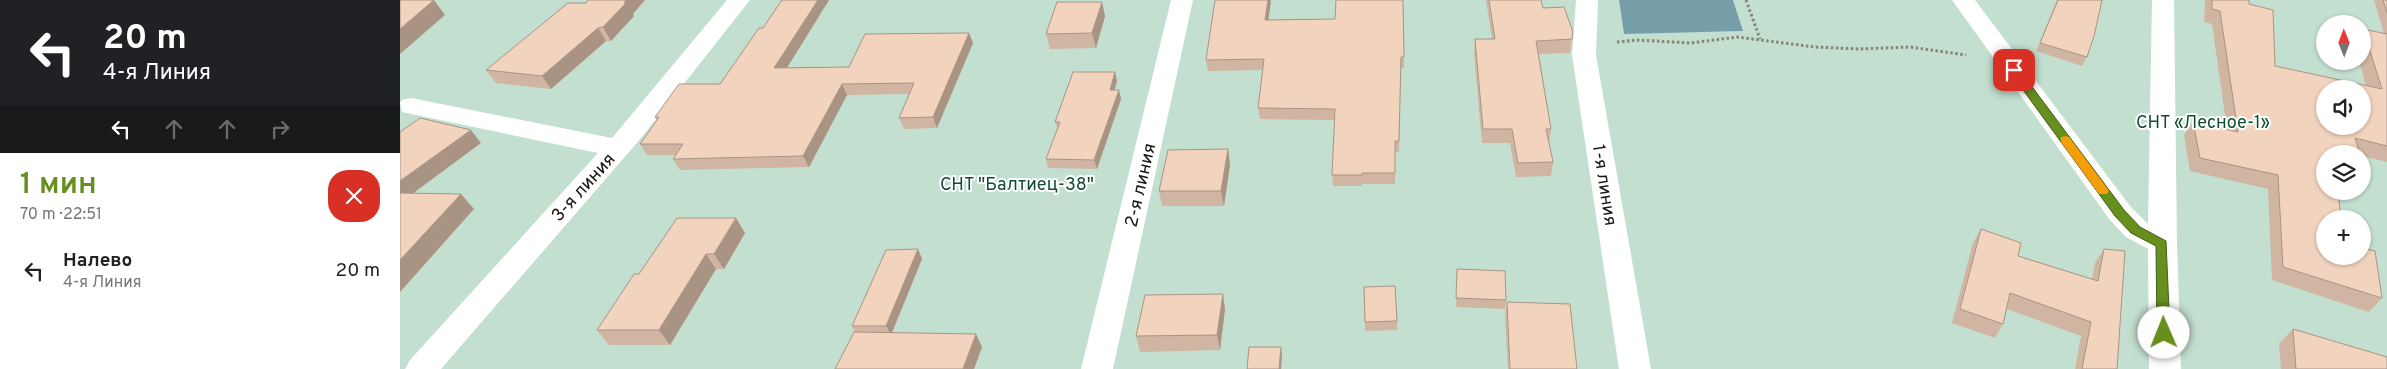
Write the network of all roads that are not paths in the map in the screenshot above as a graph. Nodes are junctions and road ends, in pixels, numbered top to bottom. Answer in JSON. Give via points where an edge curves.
{"nodes":[{"id":1,"x":740,"y":0,"type":"edge"},
{"id":2,"x":1182,"y":0,"type":"edge"},
{"id":3,"x":1587,"y":0,"type":"edge"},
{"id":4,"x":1963,"y":0,"type":"edge"},
{"id":5,"x":2163,"y":0,"type":"edge"},
{"id":6,"x":411,"y":106,"type":"dead end"},
{"id":7,"x":617,"y":148,"type":"junction"},
{"id":8,"x":2162,"y":244,"type":"junction"},
{"id":9,"x":421,"y":369,"type":"edge"},
{"id":10,"x":1098,"y":369,"type":"edge"},
{"id":11,"x":1635,"y":369,"type":"edge"},
{"id":12,"x":2165,"y":369,"type":"edge"}],
"edges":[{"from":1,"to":7,"type":"street","name":"3-я линия"},
{"from":2,"to":10,"type":"street","name":"2-я линия"},
{"from":3,"to":11,"type":"street","name":"1-я линия","via":[[1584,49]]},
{"from":4,"to":8,"type":"street","via":[[2120,213],[2136,230]]},
{"from":5,"to":8,"type":"street"},
{"from":6,"to":7,"type":"street"},
{"from":7,"to":9,"type":"street","name":"3-я линия"},
{"from":8,"to":12,"type":"street"}]}
